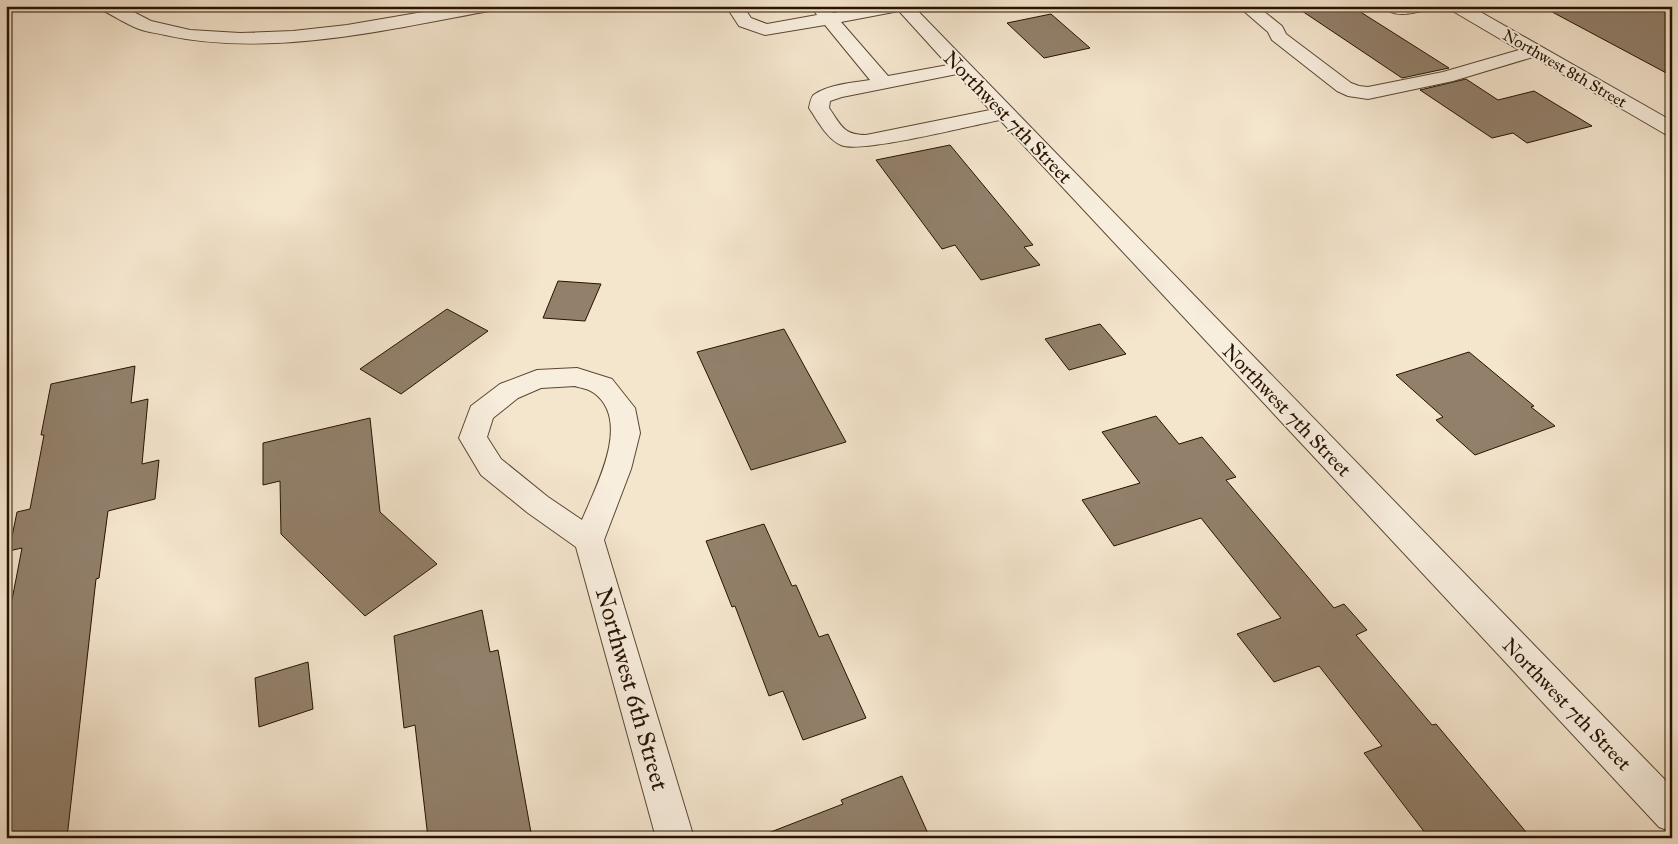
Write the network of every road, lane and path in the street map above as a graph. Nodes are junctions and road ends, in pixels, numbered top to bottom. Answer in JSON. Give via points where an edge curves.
{"nodes":[{"id":1,"x":108,"y":6,"type":"edge"},
{"id":2,"x":489,"y":6,"type":"edge"},
{"id":3,"x":734,"y":6,"type":"edge"},
{"id":4,"x":901,"y":6,"type":"edge"},
{"id":5,"x":1246,"y":6,"type":"edge"},
{"id":6,"x":1392,"y":6,"type":"edge"},
{"id":7,"x":1420,"y":6,"type":"edge"},
{"id":8,"x":1458,"y":6,"type":"edge"},
{"id":9,"x":824,"y":12,"type":"edge"},
{"id":10,"x":1534,"y":51,"type":"junction"},
{"id":11,"x":961,"y":68,"type":"junction"},
{"id":12,"x":883,"y":83,"type":"junction"},
{"id":13,"x":1004,"y":113,"type":"junction"},
{"id":14,"x":1672,"y":130,"type":"edge"},
{"id":15,"x":589,"y":540,"type":"junction"},
{"id":16,"x":1672,"y":814,"type":"edge"},
{"id":17,"x":676,"y":838,"type":"edge"}],
"edges":[{"from":1,"to":2,"type":"street","via":[[138,22],[171,31],[216,37],[269,38],[323,33]]},
{"from":3,"to":9,"type":"street","via":[[745,22],[765,30]]},
{"from":4,"to":9,"type":"street"},
{"from":4,"to":11,"type":"street","name":"Northwest 7th Street"},
{"from":5,"to":10,"type":"street","via":[[1276,30],[1278,36],[1355,92],[1368,93],[1446,77]]},
{"from":6,"to":7,"type":"street","via":[[1400,9]]},
{"from":8,"to":10,"type":"street","name":"Northwest 8th Street"},
{"from":9,"to":12,"type":"street"},
{"from":10,"to":14,"type":"street","name":"Northwest 8th Street"},
{"from":11,"to":12,"type":"street"},
{"from":11,"to":13,"type":"street","name":"Northwest 7th Street"},
{"from":12,"to":13,"type":"street","via":[[821,98],[819,108],[836,132],[848,140],[866,141]]},
{"from":13,"to":16,"type":"street","name":"Northwest 7th Street"},
{"from":15,"to":15,"type":"street","via":[[617,469],[626,433],[621,408],[603,386],[576,377],[537,379],[509,391],[481,413],[473,438],[491,467]]},
{"from":15,"to":17,"type":"street","name":"Northwest 6th Street"}]}
